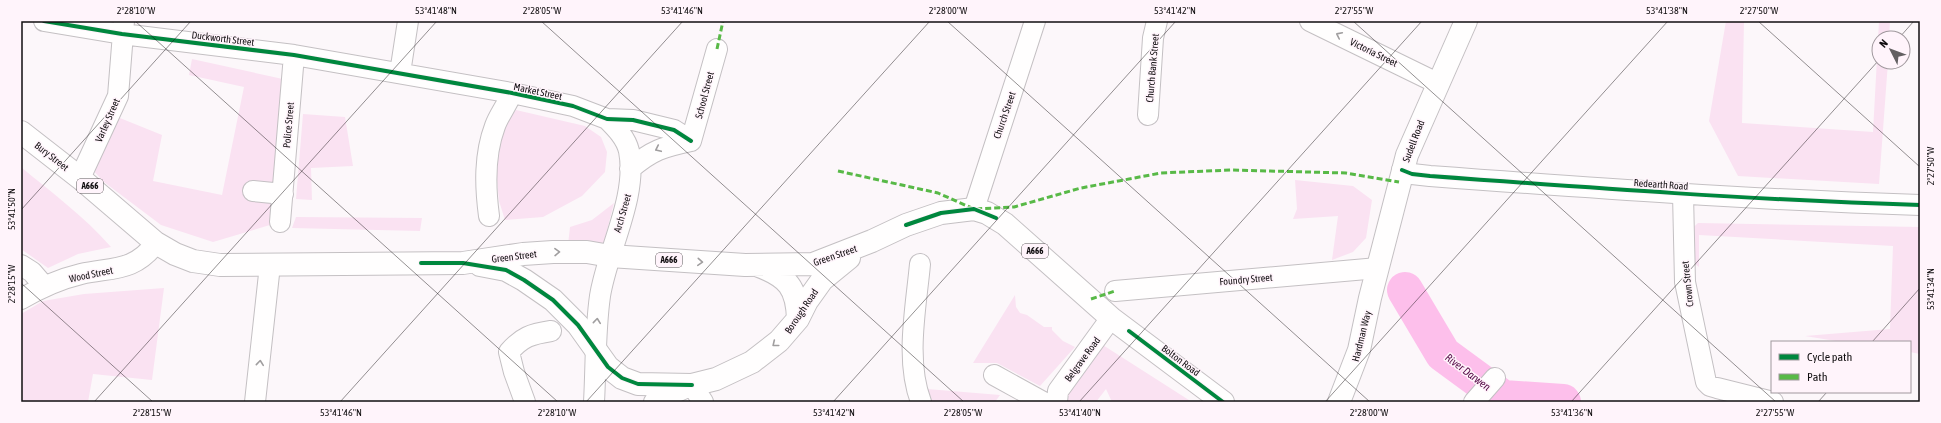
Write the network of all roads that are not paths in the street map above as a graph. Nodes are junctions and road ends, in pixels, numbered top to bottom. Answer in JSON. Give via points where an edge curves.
{"nodes":[{"id":1,"x":44,"y":21,"type":"edge"},
{"id":2,"x":408,"y":21,"type":"edge"},
{"id":3,"x":1035,"y":21,"type":"edge"},
{"id":4,"x":1157,"y":21,"type":"edge"},
{"id":5,"x":1310,"y":21,"type":"edge"},
{"id":6,"x":1466,"y":21,"type":"edge"},
{"id":7,"x":123,"y":27,"type":"edge"},
{"id":8,"x":716,"y":49,"type":"dead end"},
{"id":9,"x":294,"y":55,"type":"junction"},
{"id":10,"x":400,"y":73,"type":"junction"},
{"id":11,"x":1437,"y":83,"type":"junction"},
{"id":12,"x":512,"y":93,"type":"junction"},
{"id":13,"x":1148,"y":115,"type":"dead end"},
{"id":14,"x":607,"y":119,"type":"junction"},
{"id":15,"x":21,"y":132,"type":"edge"},
{"id":16,"x":691,"y":141,"type":"junction"},
{"id":17,"x":630,"y":169,"type":"junction"},
{"id":18,"x":1402,"y":170,"type":"junction"},
{"id":19,"x":80,"y":178,"type":"junction"},
{"id":20,"x":253,"y":191,"type":"dead end"},
{"id":21,"x":283,"y":194,"type":"junction"},
{"id":22,"x":1683,"y":194,"type":"junction"},
{"id":23,"x":1920,"y":205,"type":"edge"},
{"id":24,"x":974,"y":209,"type":"junction"},
{"id":25,"x":489,"y":216,"type":"dead end"},
{"id":26,"x":280,"y":222,"type":"dead end"},
{"id":27,"x":872,"y":242,"type":"junction"},
{"id":28,"x":156,"y":243,"type":"junction"},
{"id":29,"x":610,"y":256,"type":"junction"},
{"id":30,"x":463,"y":262,"type":"junction"},
{"id":31,"x":270,"y":264,"type":"junction"},
{"id":32,"x":920,"y":264,"type":"dead end"},
{"id":33,"x":21,"y":265,"type":"edge"},
{"id":34,"x":756,"y":265,"type":"junction"},
{"id":35,"x":1378,"y":268,"type":"junction"},
{"id":36,"x":44,"y":286,"type":"junction"},
{"id":37,"x":1115,"y":291,"type":"dead end"},
{"id":38,"x":21,"y":299,"type":"edge"},
{"id":39,"x":1111,"y":318,"type":"junction"},
{"id":40,"x":798,"y":319,"type":"junction"},
{"id":41,"x":551,"y":331,"type":"dead end"},
{"id":42,"x":596,"y":352,"type":"junction"},
{"id":43,"x":994,"y":375,"type":"dead end"},
{"id":44,"x":1495,"y":378,"type":"dead end"},
{"id":45,"x":698,"y":394,"type":"edge"},
{"id":46,"x":1476,"y":401,"type":"edge"},
{"id":47,"x":255,"y":402,"type":"edge"},
{"id":48,"x":525,"y":402,"type":"edge"},
{"id":49,"x":594,"y":402,"type":"edge"},
{"id":50,"x":654,"y":402,"type":"edge"},
{"id":51,"x":920,"y":402,"type":"edge"},
{"id":52,"x":1043,"y":402,"type":"edge"},
{"id":53,"x":1057,"y":402,"type":"edge"},
{"id":54,"x":1223,"y":402,"type":"edge"},
{"id":55,"x":1339,"y":402,"type":"edge"},
{"id":56,"x":1773,"y":402,"type":"edge"}],
"edges":[{"from":1,"to":7,"type":"street","name":"Duckworth Street"},
{"from":2,"to":10,"type":"street"},
{"from":3,"to":24,"type":"street","name":"Church Street"},
{"from":4,"to":13,"type":"street","name":"Church Bank Street","via":[[1153,38]]},
{"from":11,"to":5,"type":"street","name":"Victoria Street","one_way":true},
{"from":6,"to":11,"type":"main road","name":"Sudell Road"},
{"from":7,"to":9,"type":"street","name":"Duckworth Street"},
{"from":7,"to":19,"type":"street","name":"Varley Street","via":[[118,96]]},
{"from":8,"to":16,"type":"street","name":"School Street"},
{"from":9,"to":10,"type":"street","name":"Duckworth Street"},
{"from":9,"to":21,"type":"street","name":"Police Street"},
{"from":10,"to":12,"type":"street","name":"Market Street"},
{"from":11,"to":18,"type":"main road","name":"Sudell Road"},
{"from":12,"to":14,"type":"street","name":"Market Street","via":[[573,106]]},
{"from":12,"to":25,"type":"street","via":[[495,125],[487,150]]},
{"from":14,"to":16,"type":"street","name":"Market Street","via":[[632,120],[674,130]]},
{"from":14,"to":17,"type":"street","name":"Arch Street","via":[[619,130],[629,150]]},
{"from":15,"to":19,"type":"main road","name":"Bury Street","number":"A666"},
{"from":16,"to":17,"type":"street","one_way":true,"via":[[663,147]]},
{"from":17,"to":29,"type":"street","name":"Arch Street","via":[[629,195]]},
{"from":18,"to":22,"type":"street","name":"Redearth Road","via":[[1430,176]]},
{"from":18,"to":35,"type":"main road","name":"Sudell Road"},
{"from":19,"to":28,"type":"main road","name":"Bury Street","number":"A666"},
{"from":20,"to":21,"type":"street"},
{"from":21,"to":26,"type":"street","name":"Police Street"},
{"from":22,"to":23,"type":"street","name":"Redearth Road"},
{"from":22,"to":56,"type":"street","name":"Crown Street","via":[[1685,282],[1706,382],[1710,386]]},
{"from":24,"to":27,"type":"main road","number":"A666","via":[[941,213],[906,225]]},
{"from":24,"to":39,"type":"main road","name":"Bolton Road","number":"A666","via":[[988,213],[1005,224]]},
{"from":27,"to":34,"type":"main road","name":"Green Street","number":"A666","via":[[812,264]]},
{"from":27,"to":40,"type":"main road","name":"Borough Road","number":"A666","via":[[822,280]]},
{"from":28,"to":31,"type":"main road","name":"Green Street","number":"A666","via":[[175,254],[220,265]]},
{"from":28,"to":36,"type":"street","name":"Wood Street","via":[[147,255],[135,262],[110,270],[81,274]]},
{"from":30,"to":29,"type":"main road","name":"Green Street","number":"A666","one_way":true,"via":[[553,252],[587,252]]},
{"from":29,"to":34,"type":"main road","name":"Green Street","number":"A666","one_way":true},
{"from":42,"to":29,"type":"street","name":"Arch Street","one_way":true,"via":[[600,296]]},
{"from":30,"to":31,"type":"main road","name":"Green Street","number":"A666"},
{"from":30,"to":42,"type":"main road","number":"A666","via":[[506,270],[524,280],[568,314]]},
{"from":47,"to":31,"type":"street","one_way":true},
{"from":32,"to":51,"type":"street","via":[[912,354],[915,388]]},
{"from":33,"to":36,"type":"street"},
{"from":34,"to":40,"type":"main road","number":"A666","via":[[779,275],[792,288],[796,297]]},
{"from":35,"to":37,"type":"street","name":"Foundry Street"},
{"from":35,"to":55,"type":"main road","name":"Hardman Way","via":[[1359,350]]},
{"from":36,"to":38,"type":"street","name":"Wood Street"},
{"from":39,"to":53,"type":"street","name":"Belgrave Road","via":[[1058,391]]},
{"from":39,"to":54,"type":"main road","name":"Bolton Road","number":"A666"},
{"from":40,"to":45,"type":"main road","name":"Borough Road","number":"A666","one_way":true,"via":[[779,341],[752,362],[716,379]]},
{"from":41,"to":48,"type":"street","via":[[532,333],[509,352]]},
{"from":42,"to":45,"type":"main road","name":"Borough Road","number":"A666","via":[[608,367],[622,378],[638,384]]},
{"from":42,"to":49,"type":"street","name":"Arch Street"},
{"from":43,"to":52,"type":"street"},
{"from":44,"to":46,"type":"street"},
{"from":45,"to":50,"type":"street"}]}
